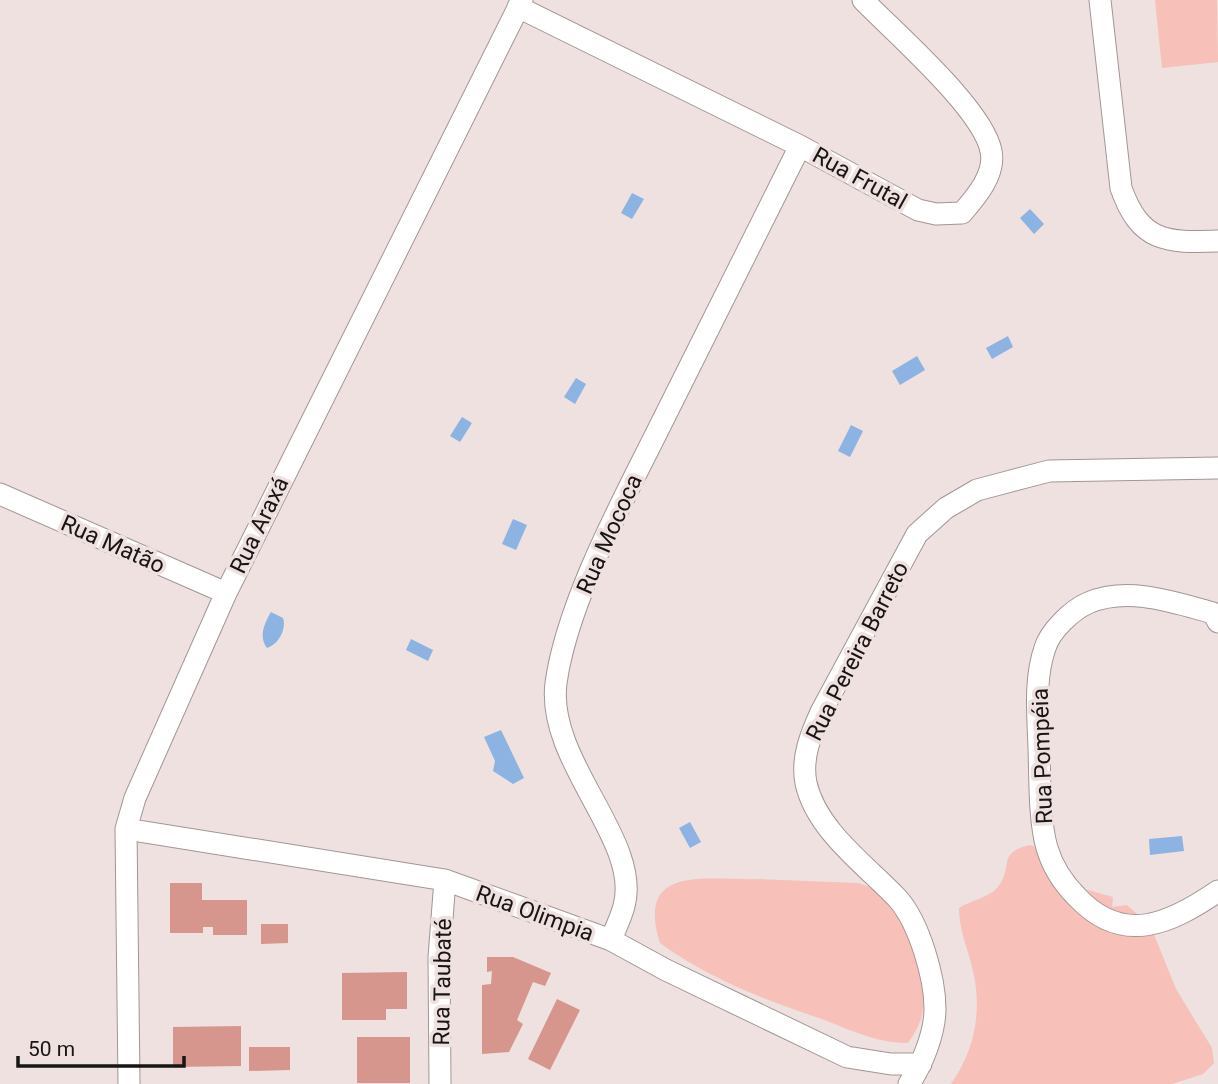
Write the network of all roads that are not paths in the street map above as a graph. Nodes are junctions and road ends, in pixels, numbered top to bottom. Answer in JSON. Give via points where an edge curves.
{"nodes":[{"id":1,"x":863,"y":0,"type":"edge"},
{"id":2,"x":1100,"y":0,"type":"edge"},
{"id":3,"x":520,"y":4,"type":"edge"},
{"id":4,"x":800,"y":146,"type":"junction"},
{"id":5,"x":1218,"y":241,"type":"edge"},
{"id":6,"x":1218,"y":468,"type":"edge"},
{"id":7,"x":0,"y":494,"type":"edge"},
{"id":8,"x":226,"y":593,"type":"junction"},
{"id":9,"x":1218,"y":622,"type":"edge"},
{"id":10,"x":126,"y":829,"type":"junction"},
{"id":11,"x":445,"y":880,"type":"junction"},
{"id":12,"x":1218,"y":891,"type":"edge"},
{"id":13,"x":611,"y":940,"type":"junction"},
{"id":14,"x":921,"y":1064,"type":"junction"},
{"id":15,"x":129,"y":1084,"type":"edge"},
{"id":16,"x":440,"y":1084,"type":"edge"},
{"id":17,"x":909,"y":1084,"type":"edge"}],
"edges":[{"from":1,"to":4,"type":"street","name":"Rua Frutal","via":[[977,118],[992,153],[988,177],[962,213],[936,214],[918,210]]},
{"from":2,"to":5,"type":"street","via":[[1121,188],[1128,207],[1140,224],[1157,236],[1178,243]]},
{"from":3,"to":4,"type":"street","name":"Rua Frutal"},
{"from":3,"to":8,"type":"street","name":"Rua Araxá"},
{"from":4,"to":13,"type":"street","name":"Rua Mococa","via":[[626,493],[570,621],[556,685],[558,717],[568,754],[612,836],[625,876],[625,905]]},
{"from":6,"to":14,"type":"street","name":"Rua Pereira Barreto","via":[[1049,471],[977,490],[946,508],[917,534],[821,712],[808,740],[806,786],[829,827],[901,902],[924,947],[935,1010]]},
{"from":7,"to":8,"type":"street","name":"Rua Matão"},
{"from":8,"to":10,"type":"street","name":"Rua Araxá","via":[[159,740]]},
{"from":9,"to":12,"type":"street","name":"Rua Pompéia","via":[[1213,613],[1166,600],[1124,594],[1087,603],[1059,626],[1045,645],[1039,671],[1039,730],[1046,847],[1059,879],[1084,905],[1102,920],[1127,927],[1163,922]]},
{"from":10,"to":11,"type":"street","name":"Rua Olimpia"},
{"from":10,"to":15,"type":"street","name":"Rua Araxá"},
{"from":11,"to":13,"type":"street","name":"Rua Olimpia"},
{"from":11,"to":16,"type":"street","name":"Rua Taubaté","via":[[439,957]]},
{"from":13,"to":14,"type":"street","name":"Rua Olimpia","via":[[847,1057]]},
{"from":14,"to":17,"type":"street","name":"Rua Pereira Barreto"}]}
